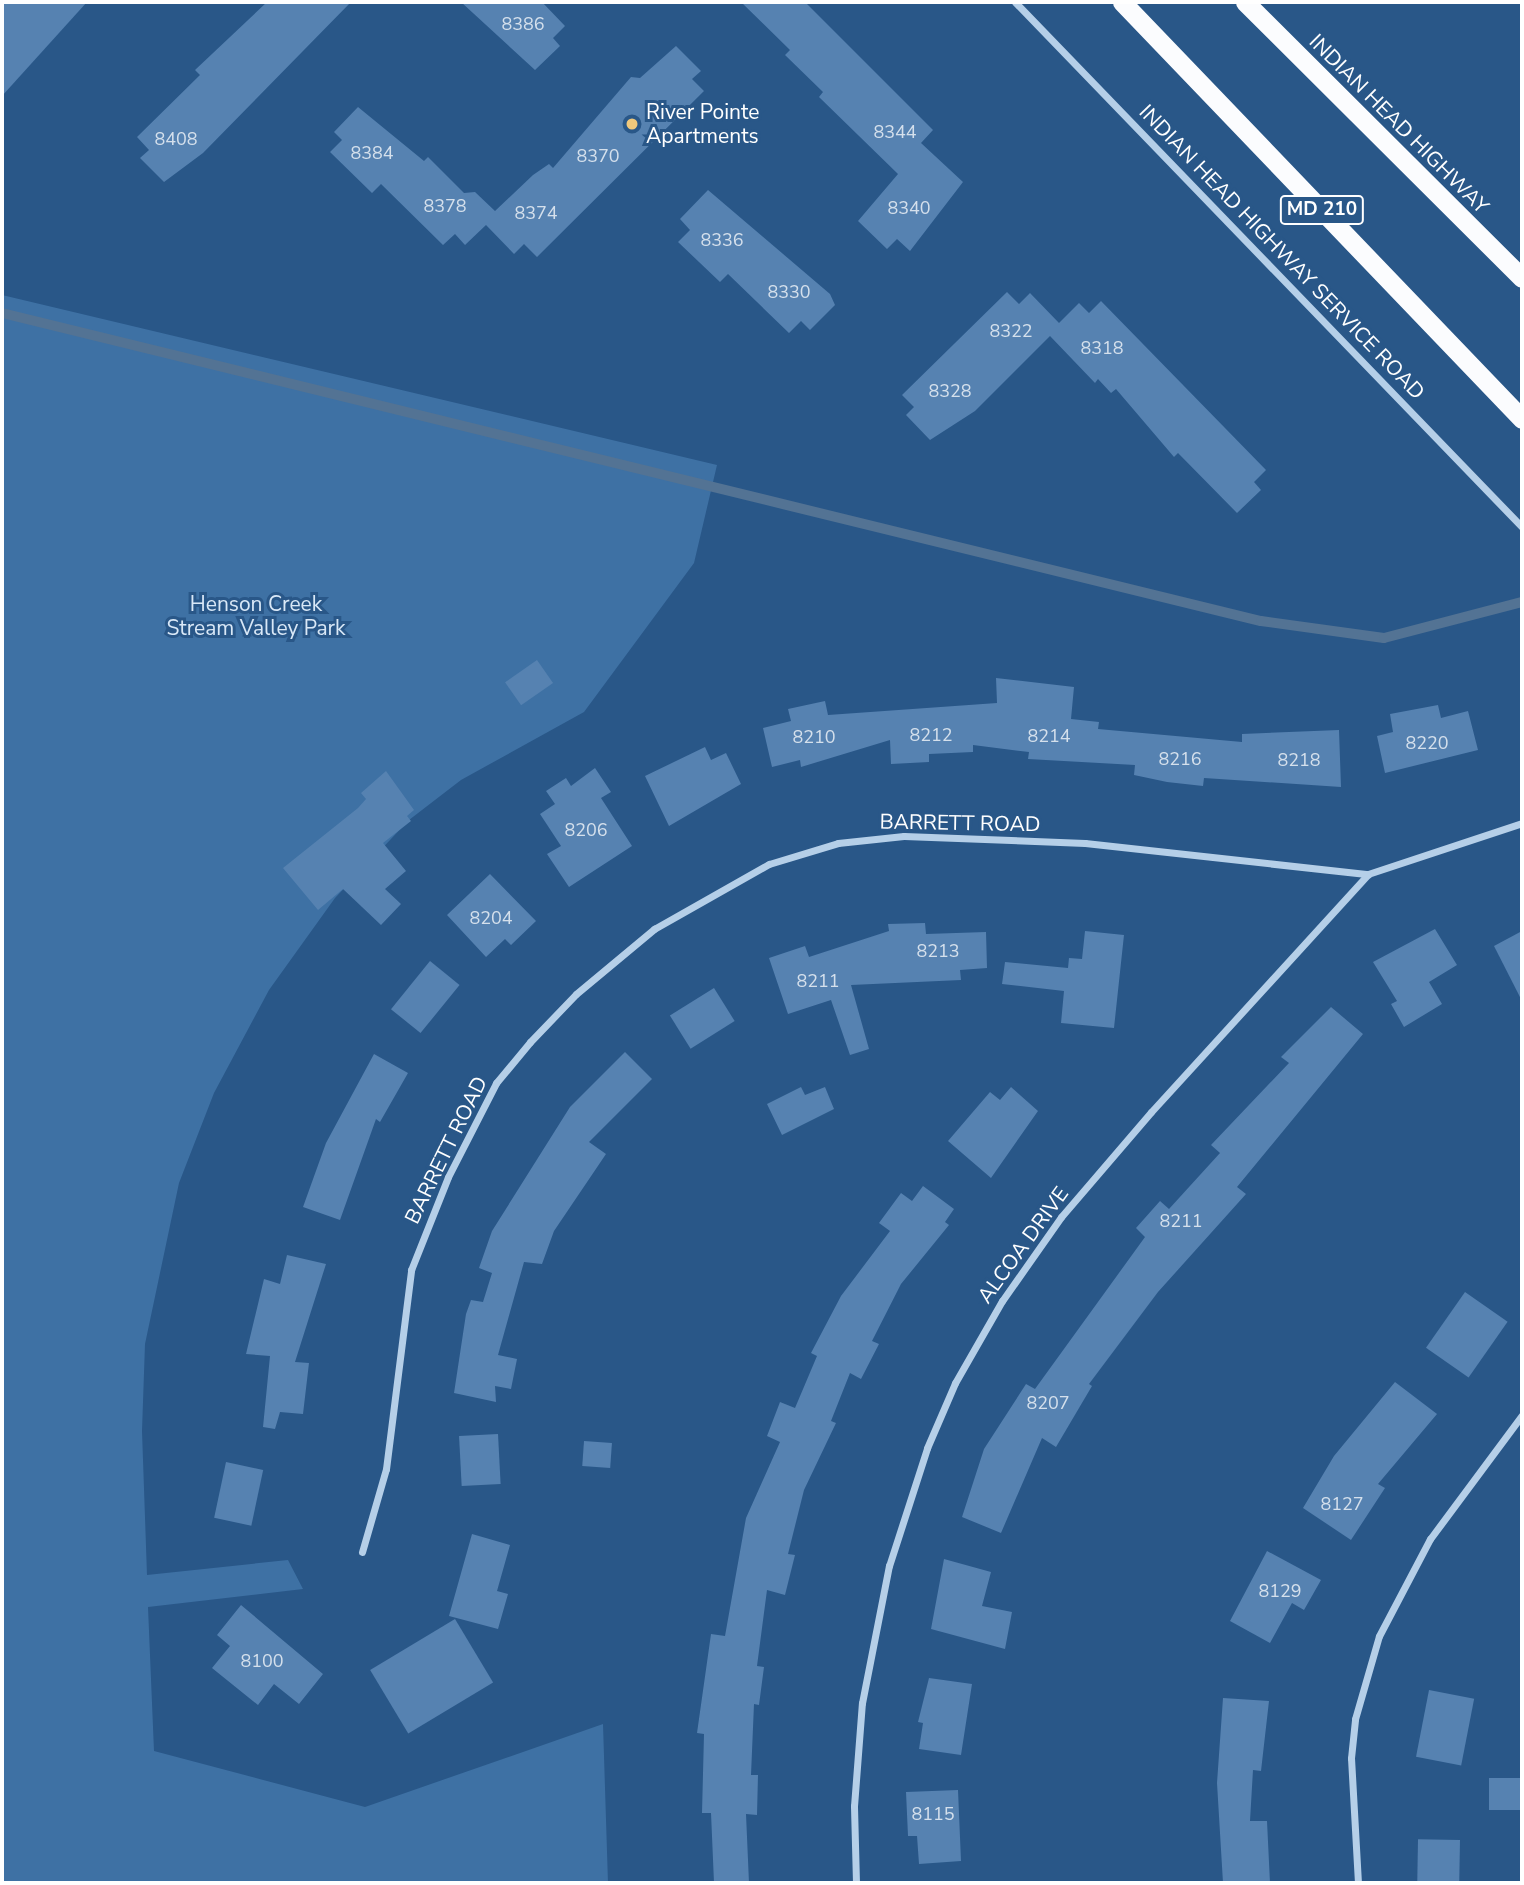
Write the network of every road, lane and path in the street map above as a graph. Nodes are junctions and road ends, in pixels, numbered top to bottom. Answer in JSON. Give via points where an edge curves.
{"nodes":[{"id":1,"x":1015,"y":2,"type":"edge"},
{"id":2,"x":1122,"y":2,"type":"edge"},
{"id":3,"x":1245,"y":2,"type":"edge"},
{"id":4,"x":1522,"y":278,"type":"edge"},
{"id":5,"x":1522,"y":419,"type":"edge"},
{"id":6,"x":1522,"y":527,"type":"edge"},
{"id":7,"x":1522,"y":823,"type":"edge"},
{"id":8,"x":1368,"y":874,"type":"junction"},
{"id":9,"x":1522,"y":1415,"type":"edge"},
{"id":10,"x":362,"y":1552,"type":"dead end"},
{"id":11,"x":856,"y":1883,"type":"edge"},
{"id":12,"x":1358,"y":1883,"type":"edge"}],
"edges":[{"from":1,"to":6,"type":"street","name":"INDIAN HEAD HIGHWAY SERVICE ROAD"},
{"from":2,"to":5,"type":"highway","number":"MD 210"},
{"from":3,"to":4,"type":"highway","name":"INDIAN HEAD HIGHWAY"},
{"from":7,"to":8,"type":"street","name":"ALCOA DRIVE"},
{"from":8,"to":10,"type":"street","name":"BARRETT ROAD","via":[[1085,843],[904,836],[838,843],[769,864],[654,929],[576,994],[513,1062],[496,1083],[448,1177],[411,1270],[386,1469]]},
{"from":8,"to":11,"type":"street","name":"ALCOA DRIVE","via":[[1061,1217],[1002,1301],[955,1383],[914,1485],[872,1647],[855,1794]]},
{"from":9,"to":12,"type":"street","via":[[1430,1539],[1380,1636],[1355,1719],[1351,1758]]}]}
